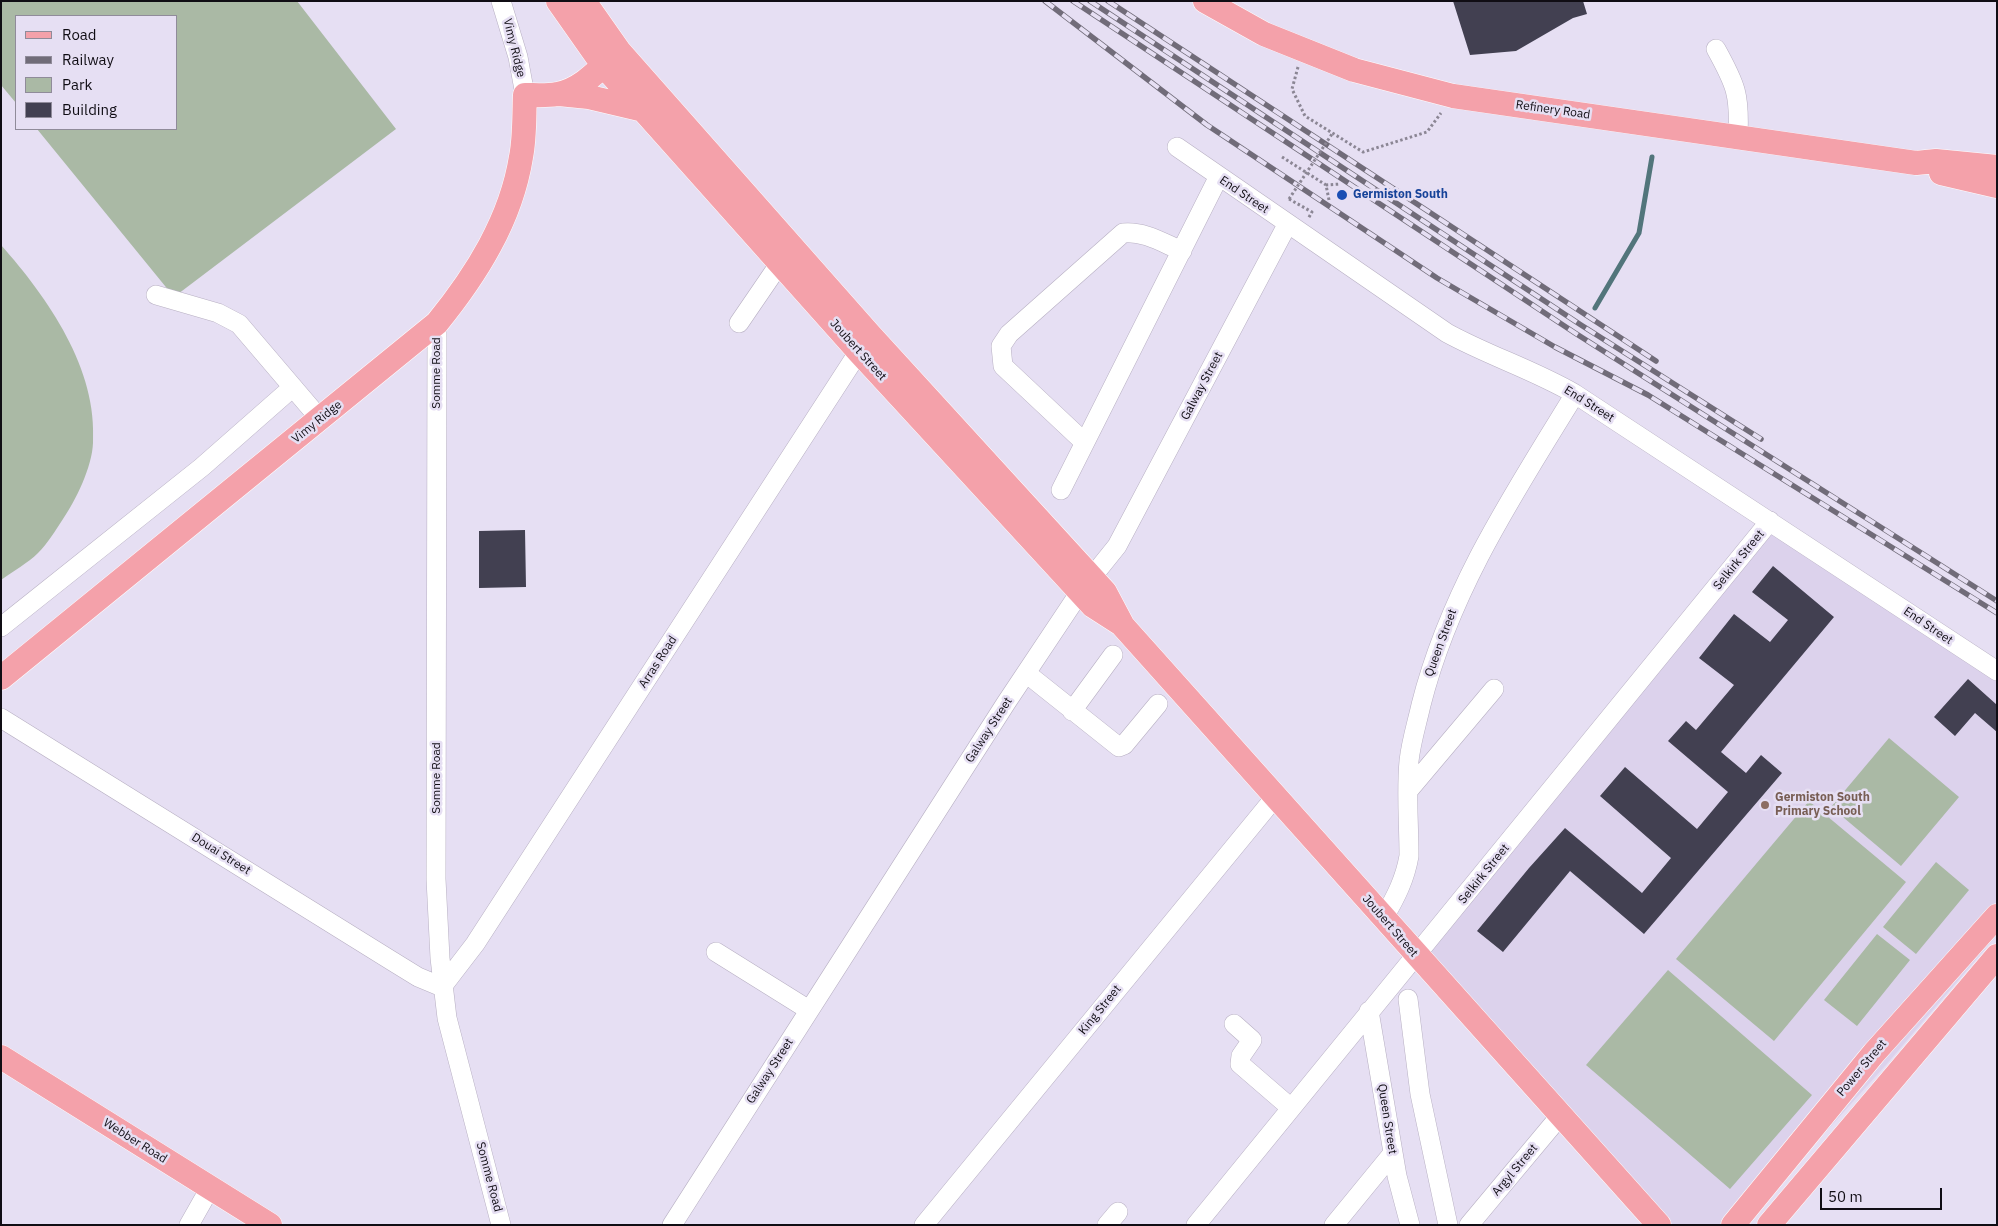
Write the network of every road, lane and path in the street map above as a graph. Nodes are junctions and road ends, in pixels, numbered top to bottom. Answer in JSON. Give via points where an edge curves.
{"nodes":[{"id":1,"x":501,"y":1,"type":"edge"},
{"id":2,"x":558,"y":1,"type":"edge"},
{"id":3,"x":584,"y":1,"type":"edge"},
{"id":4,"x":1205,"y":1,"type":"edge"},
{"id":5,"x":1716,"y":49,"type":"dead end"},
{"id":6,"x":1303,"y":50,"type":"junction"},
{"id":7,"x":611,"y":58,"type":"junction"},
{"id":8,"x":557,"y":94,"type":"junction"},
{"id":9,"x":525,"y":95,"type":"junction"},
{"id":10,"x":1453,"y":96,"type":"junction"},
{"id":11,"x":644,"y":110,"type":"junction"},
{"id":12,"x":1332,"y":134,"type":"junction"},
{"id":13,"x":1738,"y":136,"type":"junction"},
{"id":14,"x":1177,"y":147,"type":"dead end"},
{"id":15,"x":1282,"y":157,"type":"dead end"},
{"id":16,"x":1995,"y":171,"type":"edge"},
{"id":17,"x":1306,"y":172,"type":"junction"},
{"id":18,"x":1218,"y":178,"type":"junction"},
{"id":19,"x":1340,"y":184,"type":"dead end"},
{"id":20,"x":1326,"y":185,"type":"junction"},
{"id":21,"x":1329,"y":200,"type":"dead end"},
{"id":22,"x":1312,"y":212,"type":"dead end"},
{"id":23,"x":1287,"y":225,"type":"junction"},
{"id":24,"x":1182,"y":251,"type":"junction"},
{"id":25,"x":780,"y":263,"type":"junction"},
{"id":26,"x":156,"y":295,"type":"dead end"},
{"id":27,"x":437,"y":323,"type":"junction"},
{"id":28,"x":739,"y":323,"type":"dead end"},
{"id":29,"x":864,"y":343,"type":"junction"},
{"id":30,"x":293,"y":387,"type":"junction"},
{"id":31,"x":1575,"y":394,"type":"junction"},
{"id":32,"x":320,"y":419,"type":"junction"},
{"id":33,"x":1084,"y":442,"type":"junction"},
{"id":34,"x":1061,"y":490,"type":"dead end"},
{"id":35,"x":1770,"y":521,"type":"junction"},
{"id":36,"x":1086,"y":585,"type":"junction"},
{"id":37,"x":1,"y":627,"type":"edge"},
{"id":38,"x":1113,"y":655,"type":"dead end"},
{"id":39,"x":1997,"y":671,"type":"edge"},
{"id":40,"x":1026,"y":674,"type":"junction"},
{"id":41,"x":1,"y":678,"type":"edge"},
{"id":42,"x":1494,"y":689,"type":"dead end"},
{"id":43,"x":1158,"y":704,"type":"dead end"},
{"id":44,"x":1072,"y":710,"type":"junction"},
{"id":45,"x":1,"y":718,"type":"edge"},
{"id":46,"x":1408,"y":791,"type":"junction"},
{"id":47,"x":1276,"y":796,"type":"junction"},
{"id":48,"x":1384,"y":918,"type":"junction"},
{"id":49,"x":1995,"y":918,"type":"edge"},
{"id":50,"x":716,"y":952,"type":"dead end"},
{"id":51,"x":1416,"y":956,"type":"junction"},
{"id":52,"x":1997,"y":956,"type":"edge"},
{"id":53,"x":442,"y":987,"type":"junction"},
{"id":54,"x":1408,"y":999,"type":"dead end"},
{"id":55,"x":809,"y":1010,"type":"junction"},
{"id":56,"x":1370,"y":1012,"type":"junction"},
{"id":57,"x":1234,"y":1024,"type":"dead end"},
{"id":58,"x":1,"y":1058,"type":"edge"},
{"id":59,"x":1291,"y":1108,"type":"junction"},
{"id":60,"x":1560,"y":1116,"type":"junction"},
{"id":61,"x":1393,"y":1153,"type":"junction"},
{"id":62,"x":210,"y":1188,"type":"junction"},
{"id":63,"x":189,"y":1225,"type":"edge"},
{"id":64,"x":270,"y":1225,"type":"edge"},
{"id":65,"x":501,"y":1225,"type":"edge"},
{"id":66,"x":672,"y":1225,"type":"edge"},
{"id":67,"x":924,"y":1225,"type":"edge"},
{"id":68,"x":1196,"y":1225,"type":"edge"},
{"id":69,"x":1334,"y":1225,"type":"edge"},
{"id":70,"x":1410,"y":1225,"type":"edge"},
{"id":71,"x":1448,"y":1225,"type":"edge"},
{"id":72,"x":1469,"y":1225,"type":"edge"},
{"id":73,"x":1659,"y":1225,"type":"edge"},
{"id":74,"x":1733,"y":1225,"type":"edge"},
{"id":75,"x":1770,"y":1225,"type":"edge"}],
"edges":[{"from":1,"to":9,"type":"street","name":"Vimy Ridge","via":[[518,57]]},
{"from":2,"to":7,"type":"main road"},
{"from":3,"to":7,"type":"main road"},
{"from":4,"to":6,"type":"main road","name":"Refinery Road","via":[[1264,34]]},
{"from":5,"to":13,"type":"street","via":[[1739,100]]},
{"from":6,"to":10,"type":"main road","name":"Refinery Road","via":[[1354,70]]},
{"from":6,"to":12,"type":"path","via":[[1292,89],[1304,116]]},
{"from":7,"to":8,"type":"main road","name":"Vimy Ridge","via":[[584,82]]},
{"from":7,"to":11,"type":"main road","name":"Joubert Street"},
{"from":7,"to":29,"type":"main road","name":"Joubert Street"},
{"from":8,"to":9,"type":"main road","name":"Vimy Ridge"},
{"from":8,"to":11,"type":"main road","via":[[590,97]]},
{"from":9,"to":27,"type":"main road","name":"Vimy Ridge","via":[[521,157],[503,220],[483,259]]},
{"from":10,"to":12,"type":"path","via":[[1427,132],[1363,152]]},
{"from":10,"to":13,"type":"main road","name":"Refinery Road"},
{"from":11,"to":25,"type":"main road","name":"Joubert Street"},
{"from":12,"to":17,"type":"path","bridge":true},
{"from":13,"to":16,"type":"main road","name":"Refinery Road","via":[[1916,163],[1933,171]]},
{"from":14,"to":18,"type":"street","name":"End Street"},
{"from":15,"to":17,"type":"path"},
{"from":17,"to":20,"type":"path"},
{"from":17,"to":22,"type":"path","bridge":true,"via":[[1289,199]]},
{"from":18,"to":23,"type":"street","name":"End Street"},
{"from":18,"to":24,"type":"street"},
{"from":19,"to":20,"type":"path"},
{"from":20,"to":21,"type":"path"},
{"from":23,"to":31,"type":"street","name":"End Street","via":[[1447,333],[1474,348],[1540,374]]},
{"from":23,"to":36,"type":"street","name":"Galway Street","via":[[1117,546]]},
{"from":24,"to":33,"type":"street"},
{"from":24,"to":33,"type":"street","via":[[1135,232],[1123,233],[1009,334],[1001,346],[1003,366]]},
{"from":25,"to":28,"type":"street"},
{"from":25,"to":29,"type":"main road","name":"Joubert Street"},
{"from":26,"to":30,"type":"street","via":[[229,317],[239,324]]},
{"from":27,"to":32,"type":"main road","name":"Vimy Ridge"},
{"from":27,"to":53,"type":"street","name":"Somme Road","via":[[436,879]]},
{"from":29,"to":36,"type":"main road","name":"Joubert Street"},
{"from":29,"to":53,"type":"street","name":"Arras Road","via":[[475,944]]},
{"from":30,"to":32,"type":"street"},
{"from":30,"to":37,"type":"street","via":[[202,466]]},
{"from":31,"to":35,"type":"street","name":"End Street"},
{"from":31,"to":46,"type":"street","name":"Queen Street","via":[[1498,519],[1456,602],[1428,676],[1409,760]]},
{"from":32,"to":41,"type":"main road","name":"Vimy Ridge"},
{"from":33,"to":34,"type":"street"},
{"from":35,"to":39,"type":"street","name":"End Street"},
{"from":35,"to":51,"type":"street","name":"Selkirk Street"},
{"from":36,"to":40,"type":"street","name":"Galway Street"},
{"from":36,"to":47,"type":"main road","name":"Joubert Street","via":[[1105,592],[1123,626]]},
{"from":38,"to":44,"type":"street"},
{"from":40,"to":44,"type":"street"},
{"from":40,"to":55,"type":"street","name":"Galway Street"},
{"from":42,"to":46,"type":"street"},
{"from":43,"to":44,"type":"street","via":[[1119,747]]},
{"from":45,"to":53,"type":"street","name":"Douai Street","via":[[418,977]]},
{"from":46,"to":48,"type":"street","name":"Queen Street","via":[[1409,856],[1401,886]]},
{"from":47,"to":48,"type":"main road","name":"Joubert Street"},
{"from":47,"to":67,"type":"street","name":"King Street"},
{"from":48,"to":51,"type":"main road","name":"Joubert Street"},
{"from":49,"to":74,"type":"main road","name":"Power Street","via":[[1874,1053]]},
{"from":50,"to":55,"type":"street"},
{"from":51,"to":56,"type":"street","name":"Selkirk Street"},
{"from":51,"to":60,"type":"main road","name":"Joubert Street"},
{"from":52,"to":75,"type":"main road"},
{"from":53,"to":65,"type":"street","name":"Somme Road","via":[[447,1018]]},
{"from":54,"to":71,"type":"street","via":[[1420,1094]]},
{"from":55,"to":66,"type":"street","name":"Galway Street"},
{"from":56,"to":59,"type":"street","name":"Selkirk Street"},
{"from":56,"to":61,"type":"street","name":"Queen Street"},
{"from":57,"to":59,"type":"street","via":[[1252,1040],[1241,1056],[1240,1064]]},
{"from":58,"to":62,"type":"main road","name":"Webber Road"},
{"from":59,"to":68,"type":"street","name":"Selkirk Street"},
{"from":60,"to":72,"type":"street","name":"Argyl Street"},
{"from":60,"to":73,"type":"main road","name":"Joubert Street"},
{"from":61,"to":69,"type":"street"},
{"from":61,"to":70,"type":"street","name":"Queen Street"},
{"from":62,"to":63,"type":"street"},
{"from":62,"to":64,"type":"main road","name":"Webber Road"}]}
